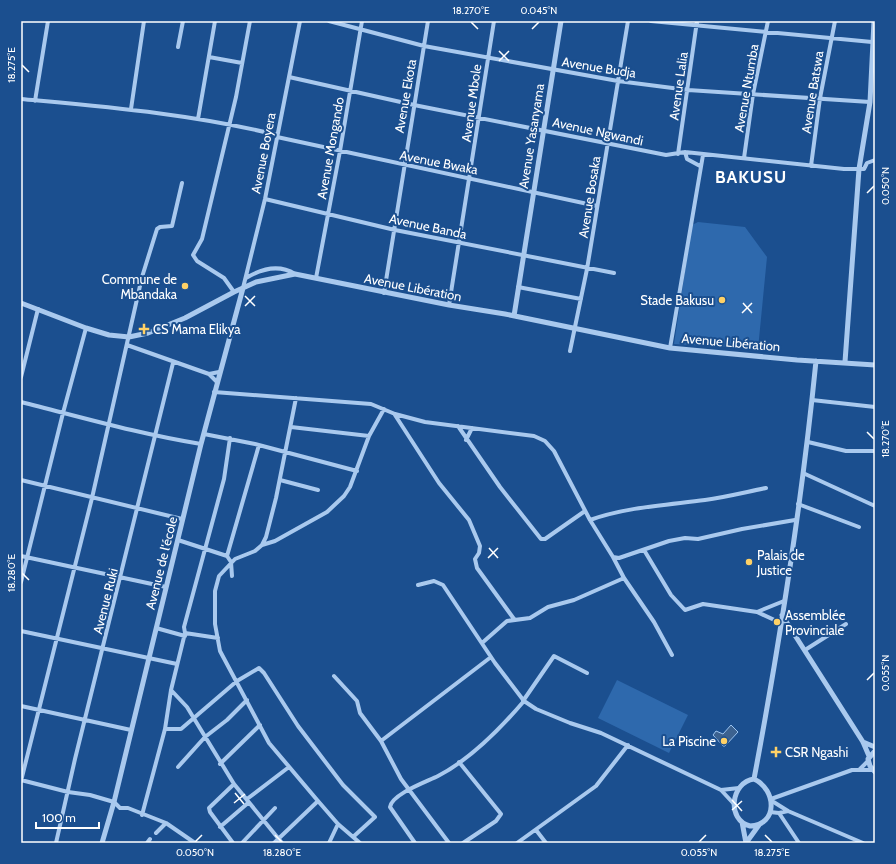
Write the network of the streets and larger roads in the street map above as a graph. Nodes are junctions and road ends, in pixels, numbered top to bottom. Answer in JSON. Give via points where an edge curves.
{"nodes":[{"id":1,"x":48,"y":21,"type":"edge"},
{"id":2,"x":144,"y":21,"type":"edge"},
{"id":3,"x":183,"y":21,"type":"edge"},
{"id":4,"x":215,"y":21,"type":"edge"},
{"id":5,"x":250,"y":21,"type":"edge"},
{"id":6,"x":300,"y":21,"type":"edge"},
{"id":7,"x":329,"y":21,"type":"edge"},
{"id":8,"x":362,"y":21,"type":"edge"},
{"id":9,"x":428,"y":21,"type":"edge"},
{"id":10,"x":494,"y":21,"type":"edge"},
{"id":11,"x":561,"y":21,"type":"edge"},
{"id":12,"x":628,"y":21,"type":"edge"},
{"id":13,"x":651,"y":21,"type":"edge"},
{"id":14,"x":698,"y":21,"type":"edge"},
{"id":15,"x":768,"y":21,"type":"edge"},
{"id":16,"x":835,"y":21,"type":"edge"},
{"id":17,"x":874,"y":21,"type":"edge"},
{"id":18,"x":696,"y":26,"type":"junction"},
{"id":19,"x":360,"y":29,"type":"junction"},
{"id":20,"x":766,"y":32,"type":"junction"},
{"id":21,"x":832,"y":37,"type":"junction"},
{"id":22,"x":872,"y":42,"type":"junction"},
{"id":23,"x":424,"y":46,"type":"junction"},
{"id":24,"x":178,"y":47,"type":"dead end"},
{"id":25,"x":209,"y":56,"type":"junction"},
{"id":26,"x":487,"y":57,"type":"junction"},
{"id":27,"x":242,"y":63,"type":"junction"},
{"id":28,"x":553,"y":70,"type":"junction"},
{"id":29,"x":289,"y":77,"type":"junction"},
{"id":30,"x":618,"y":81,"type":"junction"},
{"id":31,"x":688,"y":90,"type":"junction"},
{"id":32,"x":350,"y":92,"type":"junction"},
{"id":33,"x":754,"y":94,"type":"junction"},
{"id":34,"x":820,"y":98,"type":"junction"},
{"id":35,"x":21,"y":100,"type":"edge"},
{"id":36,"x":35,"y":101,"type":"junction"},
{"id":37,"x":870,"y":102,"type":"junction"},
{"id":38,"x":414,"y":106,"type":"junction"},
{"id":39,"x":131,"y":109,"type":"junction"},
{"id":40,"x":479,"y":117,"type":"junction"},
{"id":41,"x":198,"y":119,"type":"junction"},
{"id":42,"x":230,"y":124,"type":"junction"},
{"id":43,"x":542,"y":129,"type":"junction"},
{"id":44,"x":277,"y":136,"type":"junction"},
{"id":45,"x":608,"y":143,"type":"junction"},
{"id":46,"x":340,"y":151,"type":"junction"},
{"id":47,"x":685,"y":152,"type":"junction"},
{"id":48,"x":678,"y":154,"type":"junction"},
{"id":49,"x":703,"y":155,"type":"junction"},
{"id":50,"x":744,"y":158,"type":"junction"},
{"id":51,"x":875,"y":160,"type":"edge"},
{"id":52,"x":404,"y":166,"type":"junction"},
{"id":53,"x":700,"y":166,"type":"junction"},
{"id":54,"x":811,"y":166,"type":"junction"},
{"id":55,"x":859,"y":169,"type":"junction"},
{"id":56,"x":470,"y":179,"type":"junction"},
{"id":57,"x":182,"y":183,"type":"dead end"},
{"id":58,"x":533,"y":191,"type":"junction"},
{"id":59,"x":265,"y":199,"type":"junction"},
{"id":60,"x":597,"y":206,"type":"junction"},
{"id":61,"x":329,"y":213,"type":"junction"},
{"id":62,"x":395,"y":230,"type":"junction"},
{"id":63,"x":459,"y":244,"type":"junction"},
{"id":64,"x":524,"y":256,"type":"junction"},
{"id":65,"x":587,"y":269,"type":"junction"},
{"id":66,"x":614,"y":273,"type":"dead end"},
{"id":67,"x":295,"y":274,"type":"junction"},
{"id":68,"x":246,"y":278,"type":"junction"},
{"id":69,"x":316,"y":278,"type":"junction"},
{"id":70,"x":518,"y":286,"type":"junction"},
{"id":71,"x":243,"y":288,"type":"junction"},
{"id":72,"x":234,"y":292,"type":"junction"},
{"id":73,"x":384,"y":293,"type":"junction"},
{"id":74,"x":581,"y":299,"type":"junction"},
{"id":75,"x":21,"y":303,"type":"edge"},
{"id":76,"x":449,"y":306,"type":"junction"},
{"id":77,"x":38,"y":309,"type":"junction"},
{"id":78,"x":514,"y":316,"type":"junction"},
{"id":79,"x":86,"y":328,"type":"junction"},
{"id":80,"x":575,"y":329,"type":"junction"},
{"id":81,"x":129,"y":337,"type":"junction"},
{"id":82,"x":127,"y":345,"type":"junction"},
{"id":83,"x":670,"y":348,"type":"junction"},
{"id":84,"x":570,"y":351,"type":"dead end"},
{"id":85,"x":816,"y":361,"type":"junction"},
{"id":86,"x":844,"y":362,"type":"junction"},
{"id":87,"x":173,"y":363,"type":"junction"},
{"id":88,"x":875,"y":365,"type":"edge"},
{"id":89,"x":219,"y":372,"type":"junction"},
{"id":90,"x":209,"y":374,"type":"junction"},
{"id":91,"x":21,"y":376,"type":"edge"},
{"id":92,"x":217,"y":382,"type":"junction"},
{"id":93,"x":214,"y":392,"type":"junction"},
{"id":94,"x":296,"y":398,"type":"junction"},
{"id":95,"x":812,"y":400,"type":"junction"},
{"id":96,"x":21,"y":402,"type":"edge"},
{"id":97,"x":875,"y":407,"type":"edge"},
{"id":98,"x":384,"y":409,"type":"junction"},
{"id":99,"x":62,"y":413,"type":"junction"},
{"id":100,"x":395,"y":414,"type":"junction"},
{"id":101,"x":107,"y":426,"type":"junction"},
{"id":102,"x":458,"y":426,"type":"junction"},
{"id":103,"x":291,"y":427,"type":"junction"},
{"id":104,"x":472,"y":428,"type":"junction"},
{"id":105,"x":204,"y":434,"type":"junction"},
{"id":106,"x":369,"y":436,"type":"junction"},
{"id":107,"x":155,"y":437,"type":"junction"},
{"id":108,"x":230,"y":438,"type":"junction"},
{"id":109,"x":466,"y":440,"type":"junction"},
{"id":110,"x":808,"y":442,"type":"junction"},
{"id":111,"x":201,"y":444,"type":"junction"},
{"id":112,"x":259,"y":445,"type":"junction"},
{"id":113,"x":875,"y":451,"type":"edge"},
{"id":114,"x":286,"y":452,"type":"junction"},
{"id":115,"x":357,"y":471,"type":"junction"},
{"id":116,"x":803,"y":474,"type":"junction"},
{"id":117,"x":21,"y":480,"type":"edge"},
{"id":118,"x":280,"y":480,"type":"junction"},
{"id":119,"x":45,"y":486,"type":"junction"},
{"id":120,"x":766,"y":488,"type":"dead end"},
{"id":121,"x":318,"y":490,"type":"dead end"},
{"id":122,"x":92,"y":498,"type":"junction"},
{"id":123,"x":798,"y":504,"type":"junction"},
{"id":124,"x":875,"y":506,"type":"edge"},
{"id":125,"x":138,"y":508,"type":"junction"},
{"id":126,"x":585,"y":511,"type":"junction"},
{"id":127,"x":182,"y":519,"type":"junction"},
{"id":128,"x":590,"y":520,"type":"junction"},
{"id":129,"x":795,"y":520,"type":"junction"},
{"id":130,"x":858,"y":527,"type":"dead end"},
{"id":131,"x":178,"y":540,"type":"junction"},
{"id":132,"x":262,"y":545,"type":"junction"},
{"id":133,"x":204,"y":548,"type":"junction"},
{"id":134,"x":644,"y":550,"type":"junction"},
{"id":135,"x":21,"y":556,"type":"edge"},
{"id":136,"x":227,"y":556,"type":"junction"},
{"id":137,"x":28,"y":558,"type":"junction"},
{"id":138,"x":614,"y":559,"type":"junction"},
{"id":139,"x":231,"y":562,"type":"junction"},
{"id":140,"x":74,"y":567,"type":"junction"},
{"id":141,"x":232,"y":576,"type":"dead end"},
{"id":142,"x":120,"y":578,"type":"junction"},
{"id":143,"x":624,"y":578,"type":"junction"},
{"id":144,"x":21,"y":582,"type":"edge"},
{"id":145,"x":418,"y":585,"type":"dead end"},
{"id":146,"x":166,"y":587,"type":"junction"},
{"id":147,"x":784,"y":601,"type":"junction"},
{"id":148,"x":757,"y":612,"type":"junction"},
{"id":149,"x":782,"y":616,"type":"junction"},
{"id":150,"x":514,"y":619,"type":"junction"},
{"id":151,"x":781,"y":624,"type":"junction"},
{"id":152,"x":846,"y":624,"type":"dead end"},
{"id":153,"x":156,"y":628,"type":"junction"},
{"id":154,"x":21,"y":631,"type":"edge"},
{"id":155,"x":185,"y":635,"type":"junction"},
{"id":156,"x":56,"y":637,"type":"junction"},
{"id":157,"x":218,"y":638,"type":"junction"},
{"id":158,"x":482,"y":642,"type":"junction"},
{"id":159,"x":103,"y":649,"type":"junction"},
{"id":160,"x":805,"y":650,"type":"junction"},
{"id":161,"x":672,"y":655,"type":"dead end"},
{"id":162,"x":491,"y":657,"type":"junction"},
{"id":163,"x":149,"y":658,"type":"junction"},
{"id":164,"x":177,"y":664,"type":"junction"},
{"id":165,"x":587,"y":673,"type":"dead end"},
{"id":166,"x":334,"y":676,"type":"dead end"},
{"id":167,"x":237,"y":682,"type":"junction"},
{"id":168,"x":171,"y":690,"type":"junction"},
{"id":169,"x":247,"y":700,"type":"junction"},
{"id":170,"x":524,"y":701,"type":"junction"},
{"id":171,"x":21,"y":706,"type":"edge"},
{"id":172,"x":38,"y":709,"type":"junction"},
{"id":173,"x":193,"y":718,"type":"junction"},
{"id":174,"x":86,"y":720,"type":"junction"},
{"id":175,"x":260,"y":725,"type":"junction"},
{"id":176,"x":165,"y":729,"type":"junction"},
{"id":177,"x":131,"y":730,"type":"junction"},
{"id":178,"x":205,"y":737,"type":"junction"},
{"id":179,"x":381,"y":741,"type":"junction"},
{"id":180,"x":863,"y":742,"type":"junction"},
{"id":181,"x":628,"y":745,"type":"junction"},
{"id":182,"x":875,"y":747,"type":"edge"},
{"id":183,"x":875,"y":750,"type":"edge"},
{"id":184,"x":868,"y":759,"type":"junction"},
{"id":185,"x":459,"y":762,"type":"junction"},
{"id":186,"x":220,"y":764,"type":"junction"},
{"id":187,"x":178,"y":767,"type":"dead end"},
{"id":188,"x":289,"y":767,"type":"junction"},
{"id":189,"x":860,"y":769,"type":"junction"},
{"id":190,"x":874,"y":771,"type":"edge"},
{"id":191,"x":754,"y":779,"type":"junction"},
{"id":192,"x":21,"y":780,"type":"edge"},
{"id":193,"x":234,"y":784,"type":"junction"},
{"id":194,"x":739,"y":788,"type":"junction"},
{"id":195,"x":408,"y":790,"type":"junction"},
{"id":196,"x":721,"y":790,"type":"junction"},
{"id":197,"x":68,"y":792,"type":"junction"},
{"id":198,"x":772,"y":800,"type":"junction"},
{"id":199,"x":318,"y":801,"type":"junction"},
{"id":200,"x":114,"y":802,"type":"junction"},
{"id":201,"x":248,"y":803,"type":"junction"},
{"id":202,"x":734,"y":804,"type":"junction"},
{"id":203,"x":275,"y":808,"type":"dead end"},
{"id":204,"x":788,"y":811,"type":"junction"},
{"id":205,"x":770,"y":812,"type":"junction"},
{"id":206,"x":778,"y":813,"type":"junction"},
{"id":207,"x":142,"y":815,"type":"junction"},
{"id":208,"x":263,"y":821,"type":"junction"},
{"id":209,"x":742,"y":822,"type":"junction"},
{"id":210,"x":166,"y":823,"type":"junction"},
{"id":211,"x":338,"y":824,"type":"junction"},
{"id":212,"x":759,"y":825,"type":"junction"},
{"id":213,"x":220,"y":827,"type":"junction"},
{"id":214,"x":536,"y":830,"type":"junction"},
{"id":215,"x":156,"y":833,"type":"dead end"},
{"id":216,"x":353,"y":837,"type":"junction"},
{"id":217,"x":278,"y":838,"type":"junction"},
{"id":218,"x":150,"y":839,"type":"dead end"},
{"id":219,"x":359,"y":842,"type":"edge"},
{"id":220,"x":56,"y":843,"type":"edge"},
{"id":221,"x":102,"y":843,"type":"edge"},
{"id":222,"x":147,"y":843,"type":"edge"},
{"id":223,"x":195,"y":843,"type":"edge"},
{"id":224,"x":233,"y":843,"type":"edge"},
{"id":225,"x":242,"y":843,"type":"edge"},
{"id":226,"x":274,"y":843,"type":"edge"},
{"id":227,"x":282,"y":843,"type":"edge"},
{"id":228,"x":329,"y":843,"type":"edge"},
{"id":229,"x":415,"y":843,"type":"edge"},
{"id":230,"x":449,"y":843,"type":"edge"},
{"id":231,"x":463,"y":843,"type":"edge"},
{"id":232,"x":517,"y":843,"type":"edge"},
{"id":233,"x":546,"y":843,"type":"edge"},
{"id":234,"x":746,"y":843,"type":"edge"},
{"id":235,"x":800,"y":843,"type":"edge"},
{"id":236,"x":863,"y":843,"type":"edge"}],
"edges":[{"from":1,"to":36,"type":"street"},
{"from":2,"to":39,"type":"street"},
{"from":3,"to":24,"type":"street"},
{"from":4,"to":25,"type":"street"},
{"from":5,"to":27,"type":"street"},
{"from":6,"to":29,"type":"street","name":"Avenue Boyera"},
{"from":7,"to":19,"type":"street","name":"Avenue Budja"},
{"from":8,"to":19,"type":"street","name":"Avenue Mongando"},
{"from":9,"to":23,"type":"street","name":"Avenue Ekota"},
{"from":10,"to":26,"type":"street","name":"Avenue Mbole"},
{"from":11,"to":28,"type":"street","name":"Avenue Yasanyama"},
{"from":12,"to":30,"type":"street","name":"Avenue Bosaka"},
{"from":13,"to":18,"type":"street"},
{"from":14,"to":18,"type":"street","name":"Avenue Lalia"},
{"from":15,"to":20,"type":"street","name":"Avenue Ntumba"},
{"from":16,"to":21,"type":"street","name":"Avenue Batswa"},
{"from":17,"to":22,"type":"street"},
{"from":18,"to":20,"type":"street"},
{"from":18,"to":31,"type":"street","name":"Avenue Lalia"},
{"from":19,"to":23,"type":"street","name":"Avenue Budja"},
{"from":19,"to":32,"type":"street","name":"Avenue Mongando"},
{"from":20,"to":21,"type":"street"},
{"from":20,"to":33,"type":"street","name":"Avenue Ntumba"},
{"from":21,"to":22,"type":"street"},
{"from":21,"to":34,"type":"street","name":"Avenue Batswa"},
{"from":22,"to":37,"type":"street"},
{"from":23,"to":26,"type":"street","name":"Avenue Budja"},
{"from":23,"to":38,"type":"street","name":"Avenue Ekota"},
{"from":25,"to":27,"type":"street"},
{"from":25,"to":41,"type":"street"},
{"from":26,"to":28,"type":"street","name":"Avenue Budja"},
{"from":26,"to":40,"type":"street","name":"Avenue Mbole"},
{"from":27,"to":42,"type":"street"},
{"from":28,"to":30,"type":"street","name":"Avenue Budja"},
{"from":28,"to":43,"type":"street","name":"Avenue Yasanyama"},
{"from":29,"to":32,"type":"street","name":"Avenue Ngwandi"},
{"from":29,"to":44,"type":"street","name":"Avenue Boyera"},
{"from":30,"to":31,"type":"street","name":"Avenue Budja"},
{"from":30,"to":45,"type":"street","name":"Avenue Bosaka"},
{"from":31,"to":33,"type":"street","name":"Avenue Budja"},
{"from":31,"to":48,"type":"street","name":"Avenue Lalia"},
{"from":32,"to":38,"type":"street","name":"Avenue Ngwandi"},
{"from":32,"to":46,"type":"street","name":"Avenue Mongando"},
{"from":33,"to":34,"type":"street","name":"Avenue Budja"},
{"from":33,"to":50,"type":"street","name":"Avenue Ntumba"},
{"from":34,"to":37,"type":"street","name":"Avenue Budja"},
{"from":34,"to":54,"type":"street","name":"Avenue Batswa"},
{"from":35,"to":36,"type":"street","name":"Avenue Bwaka"},
{"from":36,"to":39,"type":"street","name":"Avenue Bwaka"},
{"from":37,"to":55,"type":"street"},
{"from":38,"to":40,"type":"street","name":"Avenue Ngwandi"},
{"from":38,"to":52,"type":"street","name":"Avenue Ekota"},
{"from":39,"to":41,"type":"street","name":"Avenue Bwaka"},
{"from":40,"to":43,"type":"street","name":"Avenue Ngwandi"},
{"from":40,"to":56,"type":"street","name":"Avenue Mbole"},
{"from":41,"to":42,"type":"street","name":"Avenue Bwaka"},
{"from":42,"to":44,"type":"street","name":"Avenue Bwaka"},
{"from":42,"to":72,"type":"street","via":[[202,239],[193,255],[197,261],[224,278]]},
{"from":43,"to":45,"type":"street","name":"Avenue Ngwandi"},
{"from":43,"to":58,"type":"street","name":"Avenue Yasanyama"},
{"from":44,"to":46,"type":"street","name":"Avenue Bwaka"},
{"from":44,"to":59,"type":"street","name":"Avenue Boyera"},
{"from":45,"to":48,"type":"street","name":"Avenue Ngwandi","via":[[666,155]]},
{"from":45,"to":60,"type":"street","name":"Avenue Bosaka"},
{"from":46,"to":52,"type":"street","name":"Avenue Bwaka"},
{"from":46,"to":61,"type":"street","name":"Avenue Mongando"},
{"from":47,"to":48,"type":"street","name":"Avenue Ngwandi"},
{"from":47,"to":49,"type":"street","name":"Avenue Ngwandi"},
{"from":47,"to":53,"type":"street","via":[[687,159]]},
{"from":49,"to":50,"type":"street","name":"Avenue Ngwandi"},
{"from":49,"to":53,"type":"street"},
{"from":50,"to":54,"type":"street","name":"Avenue Ngwandi"},
{"from":51,"to":55,"type":"street","via":[[868,163],[864,169]]},
{"from":52,"to":56,"type":"street","name":"Avenue Bwaka"},
{"from":52,"to":62,"type":"street","name":"Avenue Ekota"},
{"from":53,"to":83,"type":"street"},
{"from":54,"to":55,"type":"street","name":"Avenue Ngwandi"},
{"from":55,"to":86,"type":"street"},
{"from":56,"to":58,"type":"street","name":"Avenue Bwaka"},
{"from":56,"to":63,"type":"street","name":"Avenue Mbole"},
{"from":57,"to":81,"type":"street","via":[[172,226],[157,229],[142,277]]},
{"from":58,"to":60,"type":"street","name":"Avenue Bwaka"},
{"from":58,"to":64,"type":"street","name":"Avenue Yasanyama"},
{"from":59,"to":61,"type":"street","name":"Avenue Banda"},
{"from":59,"to":68,"type":"street","name":"Avenue Boyera"},
{"from":60,"to":65,"type":"street","name":"Avenue Bosaka"},
{"from":61,"to":62,"type":"street","name":"Avenue Banda"},
{"from":61,"to":69,"type":"street","name":"Avenue Mongando"},
{"from":62,"to":63,"type":"street","name":"Avenue Banda"},
{"from":62,"to":73,"type":"street","name":"Avenue Ekota"},
{"from":63,"to":64,"type":"street","name":"Avenue Banda"},
{"from":63,"to":76,"type":"street","name":"Avenue Mbole"},
{"from":64,"to":65,"type":"street","name":"Avenue Banda"},
{"from":64,"to":70,"type":"street","name":"Avenue Yasanyama"},
{"from":65,"to":66,"type":"street","name":"Avenue Banda"},
{"from":65,"to":74,"type":"street","name":"Avenue Bosaka"},
{"from":67,"to":68,"type":"street","via":[[286,269],[272,268]]},
{"from":67,"to":69,"type":"street","name":"Avenue Libération"},
{"from":67,"to":71,"type":"street","name":"Avenue Libération","via":[[267,279]]},
{"from":68,"to":71,"type":"street","name":"Avenue Boyera"},
{"from":69,"to":73,"type":"street","name":"Avenue Libération"},
{"from":70,"to":74,"type":"street"},
{"from":70,"to":78,"type":"street","name":"Avenue Yasanyama"},
{"from":71,"to":72,"type":"street","name":"Avenue Libération"},
{"from":71,"to":89,"type":"street","name":"Avenue de l'école"},
{"from":72,"to":81,"type":"street","name":"Avenue Libération","via":[[186,318]]},
{"from":73,"to":76,"type":"street","name":"Avenue Libération"},
{"from":74,"to":80,"type":"street","name":"Avenue Bosaka"},
{"from":75,"to":77,"type":"street","name":"Avenue Libération"},
{"from":76,"to":78,"type":"street","name":"Avenue Libération"},
{"from":77,"to":79,"type":"street","name":"Avenue Libération"},
{"from":77,"to":91,"type":"street"},
{"from":78,"to":80,"type":"street","name":"Avenue Libération"},
{"from":79,"to":81,"type":"street","name":"Avenue Libération","via":[[109,335]]},
{"from":79,"to":99,"type":"street"},
{"from":80,"to":83,"type":"street","name":"Avenue Libération"},
{"from":80,"to":84,"type":"street","name":"Avenue Bosaka"},
{"from":81,"to":82,"type":"street"},
{"from":82,"to":87,"type":"street"},
{"from":82,"to":101,"type":"street"},
{"from":83,"to":85,"type":"street","name":"Avenue Libération"},
{"from":85,"to":86,"type":"street","name":"Avenue Libération"},
{"from":85,"to":95,"type":"street"},
{"from":86,"to":88,"type":"street"},
{"from":87,"to":90,"type":"street"},
{"from":87,"to":107,"type":"street","name":"Avenue Ruki"},
{"from":89,"to":90,"type":"street"},
{"from":89,"to":92,"type":"street","name":"Avenue de l'école"},
{"from":90,"to":92,"type":"street"},
{"from":92,"to":93,"type":"street","name":"Avenue de l'école"},
{"from":93,"to":94,"type":"street"},
{"from":93,"to":105,"type":"street","name":"Avenue de l'école"},
{"from":94,"to":98,"type":"street","via":[[370,404]]},
{"from":94,"to":103,"type":"street"},
{"from":95,"to":97,"type":"street"},
{"from":95,"to":110,"type":"street"},
{"from":96,"to":99,"type":"street"},
{"from":98,"to":100,"type":"street"},
{"from":98,"to":106,"type":"street"},
{"from":99,"to":101,"type":"street"},
{"from":99,"to":119,"type":"street"},
{"from":100,"to":102,"type":"street","via":[[425,422]]},
{"from":100,"to":150,"type":"street","via":[[439,483],[469,520],[480,546],[475,559],[477,568]]},
{"from":101,"to":107,"type":"street"},
{"from":101,"to":122,"type":"street"},
{"from":102,"to":104,"type":"street"},
{"from":102,"to":109,"type":"street"},
{"from":103,"to":106,"type":"street"},
{"from":103,"to":114,"type":"street"},
{"from":104,"to":109,"type":"street"},
{"from":104,"to":126,"type":"street","via":[[534,436],[545,441],[554,451]]},
{"from":105,"to":108,"type":"street"},
{"from":105,"to":111,"type":"street","name":"Avenue de l'école"},
{"from":106,"to":115,"type":"street"},
{"from":107,"to":111,"type":"street"},
{"from":107,"to":125,"type":"street","name":"Avenue Ruki"},
{"from":108,"to":112,"type":"street"},
{"from":108,"to":133,"type":"street","via":[[224,479]]},
{"from":109,"to":126,"type":"street","via":[[541,539],[545,539]]},
{"from":110,"to":113,"type":"street","via":[[846,451]]},
{"from":110,"to":116,"type":"street"},
{"from":111,"to":127,"type":"street","name":"Avenue de l'école"},
{"from":112,"to":114,"type":"street"},
{"from":112,"to":136,"type":"street"},
{"from":114,"to":115,"type":"street"},
{"from":114,"to":118,"type":"street"},
{"from":115,"to":132,"type":"street","via":[[350,487],[327,512],[275,541]]},
{"from":116,"to":123,"type":"street"},
{"from":116,"to":124,"type":"street"},
{"from":117,"to":119,"type":"street"},
{"from":118,"to":121,"type":"street"},
{"from":118,"to":132,"type":"street","via":[[269,528]]},
{"from":119,"to":122,"type":"street"},
{"from":119,"to":137,"type":"street"},
{"from":120,"to":128,"type":"street","via":[[611,513]]},
{"from":122,"to":125,"type":"street"},
{"from":122,"to":140,"type":"street"},
{"from":123,"to":129,"type":"street"},
{"from":123,"to":130,"type":"street"},
{"from":125,"to":127,"type":"street"},
{"from":125,"to":142,"type":"street","name":"Avenue Ruki"},
{"from":126,"to":128,"type":"street"},
{"from":127,"to":131,"type":"street","name":"Avenue de l'école"},
{"from":128,"to":138,"type":"street"},
{"from":129,"to":134,"type":"street","via":[[698,539],[673,540]]},
{"from":129,"to":147,"type":"street"},
{"from":131,"to":133,"type":"street"},
{"from":131,"to":146,"type":"street","name":"Avenue de l'école"},
{"from":132,"to":139,"type":"street"},
{"from":133,"to":136,"type":"street"},
{"from":133,"to":155,"type":"street","via":[[184,627]]},
{"from":134,"to":138,"type":"street"},
{"from":134,"to":148,"type":"street","via":[[671,595],[685,610],[704,604]]},
{"from":135,"to":137,"type":"street"},
{"from":136,"to":139,"type":"street"},
{"from":137,"to":140,"type":"street"},
{"from":137,"to":144,"type":"street"},
{"from":138,"to":143,"type":"street"},
{"from":139,"to":141,"type":"street"},
{"from":139,"to":157,"type":"street","via":[[216,581],[215,624]]},
{"from":140,"to":142,"type":"street"},
{"from":140,"to":156,"type":"street"},
{"from":142,"to":146,"type":"street"},
{"from":142,"to":159,"type":"street","name":"Avenue Ruki"},
{"from":143,"to":150,"type":"street","via":[[574,600],[548,607],[530,618]]},
{"from":143,"to":161,"type":"street"},
{"from":145,"to":158,"type":"street","via":[[434,581],[443,585]]},
{"from":146,"to":153,"type":"street","name":"Avenue de l'école"},
{"from":147,"to":148,"type":"street"},
{"from":147,"to":149,"type":"street"},
{"from":148,"to":151,"type":"street"},
{"from":149,"to":151,"type":"street"},
{"from":149,"to":160,"type":"street"},
{"from":150,"to":158,"type":"street","via":[[503,623]]},
{"from":151,"to":191,"type":"street"},
{"from":152,"to":160,"type":"street"},
{"from":153,"to":155,"type":"street"},
{"from":153,"to":163,"type":"street","name":"Avenue de l'école"},
{"from":154,"to":156,"type":"street"},
{"from":155,"to":157,"type":"street"},
{"from":155,"to":164,"type":"street"},
{"from":156,"to":159,"type":"street"},
{"from":156,"to":172,"type":"street"},
{"from":157,"to":167,"type":"street","via":[[220,651]]},
{"from":158,"to":162,"type":"street"},
{"from":159,"to":163,"type":"street"},
{"from":159,"to":174,"type":"street","name":"Avenue Ruki"},
{"from":160,"to":180,"type":"street"},
{"from":162,"to":170,"type":"street"},
{"from":162,"to":179,"type":"street"},
{"from":163,"to":164,"type":"street"},
{"from":163,"to":177,"type":"street","name":"Avenue de l'école"},
{"from":164,"to":168,"type":"street"},
{"from":165,"to":170,"type":"street","via":[[554,656]]},
{"from":166,"to":179,"type":"street","via":[[356,701],[360,714]]},
{"from":167,"to":169,"type":"street"},
{"from":167,"to":173,"type":"street"},
{"from":167,"to":216,"type":"street","via":[[253,670],[262,670],[298,726],[344,785],[374,816],[374,819]]},
{"from":168,"to":173,"type":"street","via":[[182,700]]},
{"from":168,"to":176,"type":"street"},
{"from":169,"to":175,"type":"street"},
{"from":169,"to":178,"type":"street"},
{"from":170,"to":181,"type":"street","via":[[536,709]]},
{"from":170,"to":185,"type":"street","via":[[505,724]]},
{"from":171,"to":172,"type":"street"},
{"from":172,"to":174,"type":"street"},
{"from":172,"to":192,"type":"street"},
{"from":173,"to":176,"type":"street","via":[[181,729]]},
{"from":173,"to":178,"type":"street"},
{"from":174,"to":177,"type":"street"},
{"from":174,"to":197,"type":"street","name":"Avenue Ruki"},
{"from":175,"to":186,"type":"street"},
{"from":175,"to":188,"type":"street","via":[[269,743]]},
{"from":176,"to":207,"type":"street"},
{"from":177,"to":200,"type":"street","name":"Avenue de l'école"},
{"from":178,"to":186,"type":"street"},
{"from":178,"to":187,"type":"street"},
{"from":179,"to":195,"type":"street"},
{"from":180,"to":182,"type":"street"},
{"from":180,"to":184,"type":"street"},
{"from":181,"to":196,"type":"street"},
{"from":181,"to":214,"type":"street","via":[[596,786]]},
{"from":183,"to":184,"type":"street"},
{"from":184,"to":189,"type":"street"},
{"from":184,"to":190,"type":"street"},
{"from":185,"to":195,"type":"street"},
{"from":185,"to":231,"type":"street","via":[[501,814],[496,821]]},
{"from":186,"to":193,"type":"street"},
{"from":188,"to":199,"type":"street"},
{"from":188,"to":201,"type":"street","via":[[247,799]]},
{"from":189,"to":190,"type":"street"},
{"from":189,"to":198,"type":"street","via":[[802,787]]},
{"from":191,"to":194,"type":"street","via":[[748,780]]},
{"from":191,"to":198,"type":"street","via":[[765,787]]},
{"from":192,"to":197,"type":"street"},
{"from":193,"to":201,"type":"street"},
{"from":193,"to":213,"type":"street","via":[[209,808]]},
{"from":194,"to":196,"type":"street"},
{"from":194,"to":202,"type":"street"},
{"from":195,"to":229,"type":"street","via":[[400,794],[390,807]]},
{"from":195,"to":230,"type":"street"},
{"from":196,"to":202,"type":"street"},
{"from":197,"to":200,"type":"street"},
{"from":197,"to":220,"type":"street","name":"Avenue Ruki"},
{"from":198,"to":204,"type":"street"},
{"from":198,"to":205,"type":"street"},
{"from":199,"to":211,"type":"street"},
{"from":199,"to":217,"type":"street"},
{"from":200,"to":207,"type":"street","via":[[120,808],[128,808]]},
{"from":200,"to":221,"type":"street","name":"Avenue de l'école"},
{"from":201,"to":208,"type":"street"},
{"from":201,"to":213,"type":"street"},
{"from":202,"to":209,"type":"street"},
{"from":203,"to":208,"type":"street"},
{"from":204,"to":206,"type":"street"},
{"from":204,"to":236,"type":"street"},
{"from":205,"to":206,"type":"street"},
{"from":205,"to":212,"type":"street"},
{"from":206,"to":235,"type":"street"},
{"from":207,"to":210,"type":"street"},
{"from":208,"to":217,"type":"street"},
{"from":208,"to":225,"type":"street"},
{"from":209,"to":212,"type":"street","via":[[750,826]]},
{"from":209,"to":234,"type":"street"},
{"from":210,"to":215,"type":"street"},
{"from":210,"to":223,"type":"street"},
{"from":211,"to":216,"type":"street"},
{"from":211,"to":228,"type":"street"},
{"from":212,"to":234,"type":"street"},
{"from":213,"to":224,"type":"street"},
{"from":214,"to":232,"type":"street"},
{"from":214,"to":233,"type":"street"},
{"from":216,"to":219,"type":"street"},
{"from":217,"to":226,"type":"street"},
{"from":217,"to":227,"type":"street"},
{"from":218,"to":222,"type":"street"}]}
